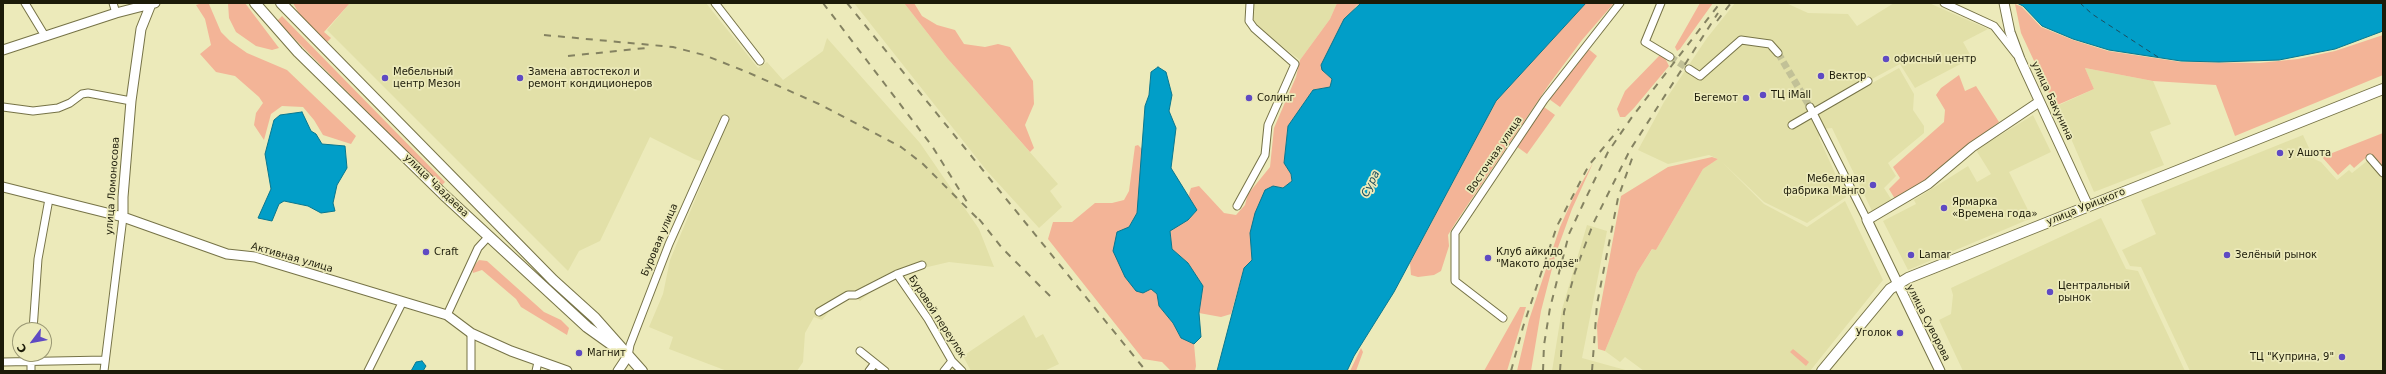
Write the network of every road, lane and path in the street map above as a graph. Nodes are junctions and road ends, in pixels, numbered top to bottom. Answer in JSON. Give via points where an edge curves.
{"nodes":[{"id":1,"x":25,"y":3,"type":"edge"},
{"id":2,"x":113,"y":3,"type":"edge"},
{"id":3,"x":255,"y":3,"type":"edge"},
{"id":4,"x":281,"y":3,"type":"edge"},
{"id":5,"x":715,"y":3,"type":"edge"},
{"id":6,"x":1250,"y":3,"type":"edge"},
{"id":7,"x":1620,"y":3,"type":"edge"},
{"id":8,"x":1661,"y":3,"type":"edge"},
{"id":9,"x":1944,"y":3,"type":"edge"},
{"id":10,"x":153,"y":4,"type":"edge"},
{"id":11,"x":2005,"y":6,"type":"edge"},
{"id":12,"x":116,"y":13,"type":"junction"},
{"id":13,"x":45,"y":36,"type":"junction"},
{"id":14,"x":3,"y":50,"type":"edge"},
{"id":15,"x":1778,"y":53,"type":"tunnel mouth"},
{"id":16,"x":1670,"y":57,"type":"tunnel mouth"},
{"id":17,"x":2020,"y":59,"type":"junction"},
{"id":18,"x":760,"y":61,"type":"dead end"},
{"id":19,"x":1689,"y":69,"type":"tunnel mouth"},
{"id":20,"x":1868,"y":80,"type":"dead end"},
{"id":21,"x":2383,"y":89,"type":"edge"},
{"id":22,"x":131,"y":101,"type":"junction"},
{"id":23,"x":2039,"y":102,"type":"junction"},
{"id":24,"x":3,"y":107,"type":"edge"},
{"id":25,"x":1812,"y":110,"type":"junction"},
{"id":26,"x":724,"y":119,"type":"dead end"},
{"id":27,"x":1792,"y":125,"type":"dead end"},
{"id":28,"x":2370,"y":158,"type":"dead end"},
{"id":29,"x":2383,"y":173,"type":"edge"},
{"id":30,"x":456,"y":182,"type":"junction"},
{"id":31,"x":3,"y":187,"type":"edge"},
{"id":32,"x":444,"y":195,"type":"junction"},
{"id":33,"x":49,"y":199,"type":"junction"},
{"id":34,"x":1237,"y":206,"type":"dead end"},
{"id":35,"x":2088,"y":206,"type":"junction"},
{"id":36,"x":123,"y":217,"type":"junction"},
{"id":37,"x":1867,"y":220,"type":"junction"},
{"id":38,"x":489,"y":236,"type":"junction"},
{"id":39,"x":922,"y":265,"type":"dead end"},
{"id":40,"x":897,"y":274,"type":"junction"},
{"id":41,"x":1897,"y":284,"type":"junction"},
{"id":42,"x":402,"y":303,"type":"junction"},
{"id":43,"x":819,"y":312,"type":"dead end"},
{"id":44,"x":447,"y":315,"type":"junction"},
{"id":45,"x":1503,"y":318,"type":"dead end"},
{"id":46,"x":34,"y":322,"type":"edge"},
{"id":47,"x":471,"y":333,"type":"junction"},
{"id":48,"x":860,"y":351,"type":"dead end"},
{"id":49,"x":628,"y":356,"type":"junction"},
{"id":50,"x":52,"y":358,"type":"edge"},
{"id":51,"x":105,"y":360,"type":"junction"},
{"id":52,"x":952,"y":361,"type":"junction"},
{"id":53,"x":538,"y":362,"type":"junction"},
{"id":54,"x":875,"y":363,"type":"junction"},
{"id":55,"x":104,"y":371,"type":"edge"},
{"id":56,"x":368,"y":371,"type":"edge"},
{"id":57,"x":472,"y":371,"type":"edge"},
{"id":58,"x":536,"y":371,"type":"edge"},
{"id":59,"x":567,"y":371,"type":"edge"},
{"id":60,"x":618,"y":371,"type":"edge"},
{"id":61,"x":642,"y":371,"type":"edge"},
{"id":62,"x":869,"y":371,"type":"edge"},
{"id":63,"x":885,"y":371,"type":"edge"},
{"id":64,"x":944,"y":371,"type":"edge"},
{"id":65,"x":962,"y":371,"type":"edge"},
{"id":66,"x":1822,"y":371,"type":"edge"},
{"id":67,"x":1940,"y":371,"type":"edge"}],
"edges":[{"from":1,"to":13,"type":"street"},
{"from":2,"to":12,"type":"street"},
{"from":3,"to":32,"type":"main road","name":"улица Чаадаева","via":[[298,52]]},
{"from":4,"to":30,"type":"main road","name":"улица Чаадаева"},
{"from":5,"to":18,"type":"street"},
{"from":6,"to":34,"type":"street","via":[[1249,21],[1254,28],[1295,64],[1268,125],[1265,155]]},
{"from":7,"to":45,"type":"street","name":"Восточная улица","via":[[1544,100],[1454,233],[1455,281]]},
{"from":8,"to":16,"type":"street","via":[[1645,42]]},
{"from":9,"to":17,"type":"street","via":[[1994,26]]},
{"from":10,"to":12,"type":"main road"},
{"from":10,"to":22,"type":"main road","name":"улица Ломоносова","via":[[141,29]]},
{"from":11,"to":17,"type":"main road","name":"улица Бакунина","via":[[2010,32]]},
{"from":12,"to":13,"type":"main road"},
{"from":13,"to":14,"type":"main road"},
{"from":15,"to":19,"type":"street","via":[[1770,44],[1742,40],[1700,76]]},
{"from":17,"to":23,"type":"main road","name":"улица Бакунина"},
{"from":20,"to":25,"type":"street"},
{"from":21,"to":35,"type":"main road","name":"улица Урицкого"},
{"from":22,"to":24,"type":"street","via":[[88,93],[58,108],[33,111]]},
{"from":22,"to":36,"type":"main road","name":"улица Ломоносова"},
{"from":23,"to":35,"type":"main road","name":"улица Бакунина"},
{"from":23,"to":37,"type":"main road","via":[[1972,147],[1928,184]]},
{"from":25,"to":27,"type":"street"},
{"from":25,"to":37,"type":"street"},
{"from":26,"to":49,"type":"street","name":"Буровая улица","via":[[669,244]]},
{"from":28,"to":29,"type":"street"},
{"from":30,"to":32,"type":"main road"},
{"from":30,"to":49,"type":"main road","name":"улица Чаадаева","via":[[553,280],[595,318]]},
{"from":31,"to":33,"type":"main road","name":"Активная улица"},
{"from":32,"to":38,"type":"main road","name":"улица Чаадаева"},
{"from":33,"to":36,"type":"main road","name":"Активная улица"},
{"from":33,"to":46,"type":"street","via":[[38,259]]},
{"from":35,"to":41,"type":"main road","name":"улица Урицкого"},
{"from":36,"to":42,"type":"main road","name":"Активная улица","via":[[227,254],[256,257]]},
{"from":36,"to":51,"type":"street","name":"улица Ломоносова"},
{"from":37,"to":41,"type":"main road","name":"улица Суворова"},
{"from":38,"to":44,"type":"street","via":[[478,248]]},
{"from":38,"to":49,"type":"main road","name":"улица Чаадаева","via":[[587,327]]},
{"from":39,"to":40,"type":"street"},
{"from":40,"to":43,"type":"street","via":[[856,295],[848,295]]},
{"from":40,"to":52,"type":"street","name":"Буровой переулок","via":[[928,319]]},
{"from":41,"to":66,"type":"main road","name":"улица Урицкого"},
{"from":41,"to":67,"type":"main road","name":"улица Суворова"},
{"from":42,"to":44,"type":"main road","name":"Активная улица"},
{"from":42,"to":56,"type":"street"},
{"from":44,"to":47,"type":"main road","name":"Активная улица"},
{"from":47,"to":53,"type":"main road","name":"Активная улица"},
{"from":47,"to":57,"type":"street"},
{"from":48,"to":54,"type":"street"},
{"from":49,"to":60,"type":"main road","name":"Буровая улица"},
{"from":49,"to":61,"type":"main road","name":"улица Чаадаева"},
{"from":50,"to":51,"type":"street"},
{"from":51,"to":55,"type":"street","name":"улица Ломоносова"},
{"from":52,"to":64,"type":"street"},
{"from":52,"to":65,"type":"street","name":"Буровой переулок"},
{"from":53,"to":58,"type":"street"},
{"from":53,"to":59,"type":"main road","name":"Активная улица"},
{"from":54,"to":62,"type":"street"},
{"from":54,"to":63,"type":"street"}]}
